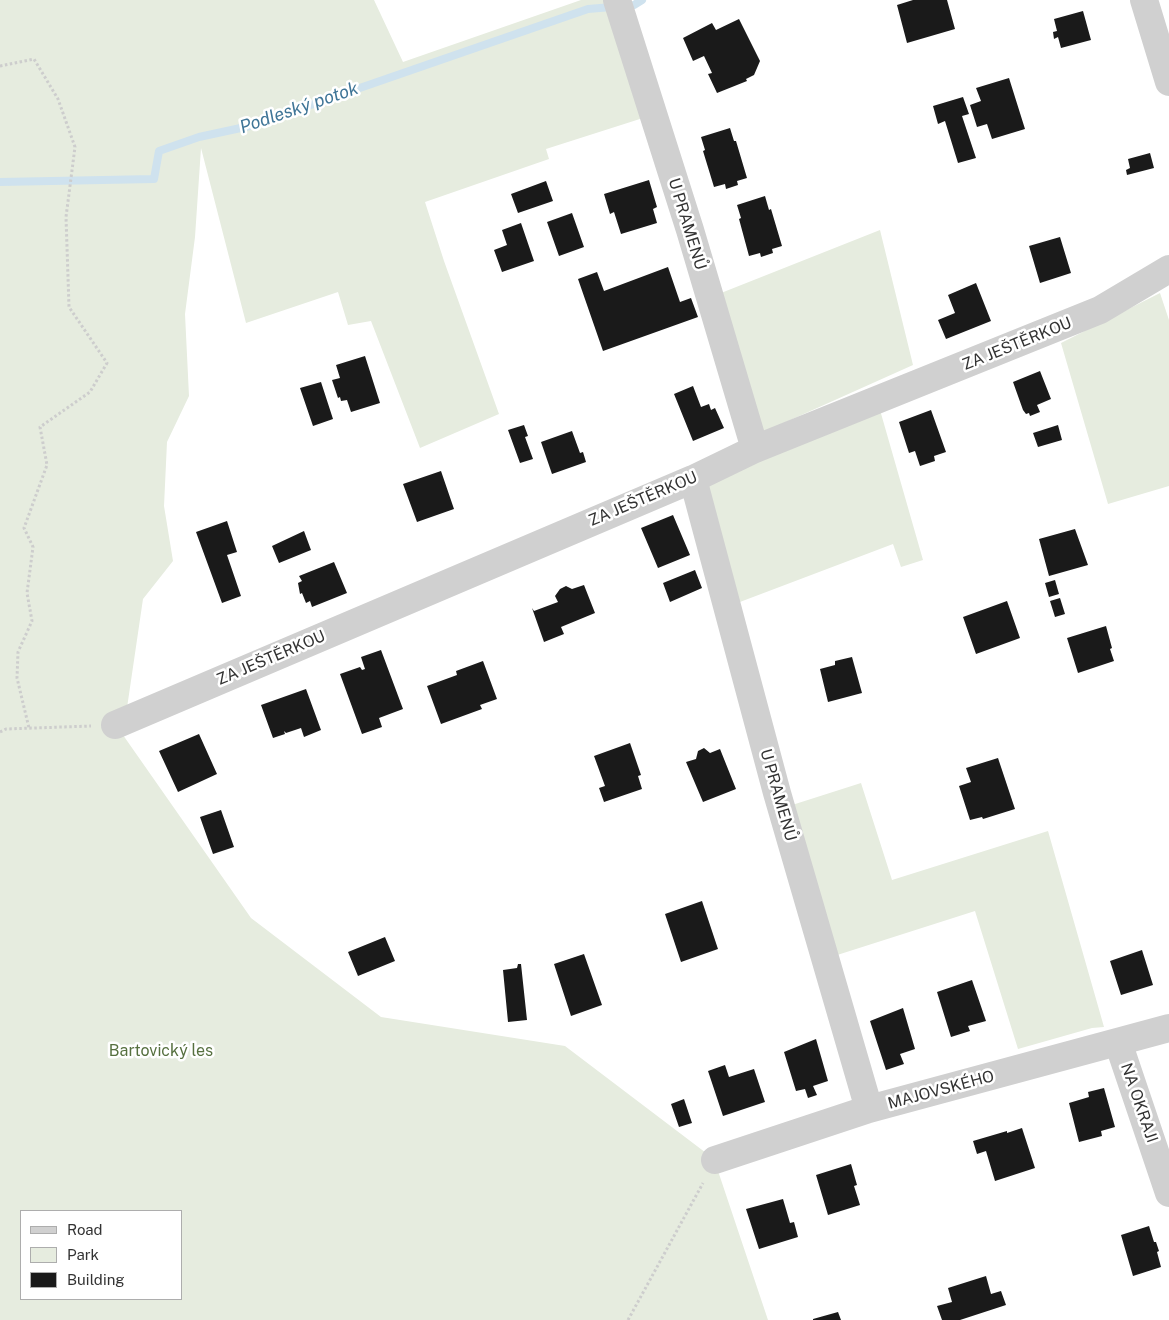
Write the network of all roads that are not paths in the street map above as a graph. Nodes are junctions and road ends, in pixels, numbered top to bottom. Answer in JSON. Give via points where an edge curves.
{"nodes":[{"id":1,"x":617,"y":0,"type":"edge"},
{"id":2,"x":1144,"y":0,"type":"edge"},
{"id":3,"x":1169,"y":82,"type":"edge"},
{"id":4,"x":1169,"y":269,"type":"edge"},
{"id":5,"x":755,"y":449,"type":"junction"},
{"id":6,"x":693,"y":479,"type":"junction"},
{"id":7,"x":115,"y":725,"type":"road end"},
{"id":8,"x":1169,"y":1028,"type":"edge"},
{"id":9,"x":1118,"y":1042,"type":"junction"},
{"id":10,"x":869,"y":1109,"type":"junction"},
{"id":11,"x":715,"y":1160,"type":"road end"},
{"id":12,"x":1169,"y":1193,"type":"edge"}],
"edges":[{"from":1,"to":5,"type":"street","name":"U PRAMENŮ"},
{"from":2,"to":3,"type":"street"},
{"from":4,"to":5,"type":"street","name":"ZA JEŠTĚRKOU","via":[[1100,310]]},
{"from":5,"to":6,"type":"street","name":"ZA JEŠTĚRKOU"},
{"from":6,"to":7,"type":"street","name":"ZA JEŠTĚRKOU"},
{"from":6,"to":10,"type":"street","name":"U PRAMENŮ","via":[[777,793]]},
{"from":8,"to":9,"type":"street","name":"MAJOVSKÉHO"},
{"from":9,"to":10,"type":"street","name":"MAJOVSKÉHO"},
{"from":9,"to":12,"type":"street","name":"NA OKRAJI"},
{"from":10,"to":11,"type":"street","name":"MAJOVSKÉHO"}]}
